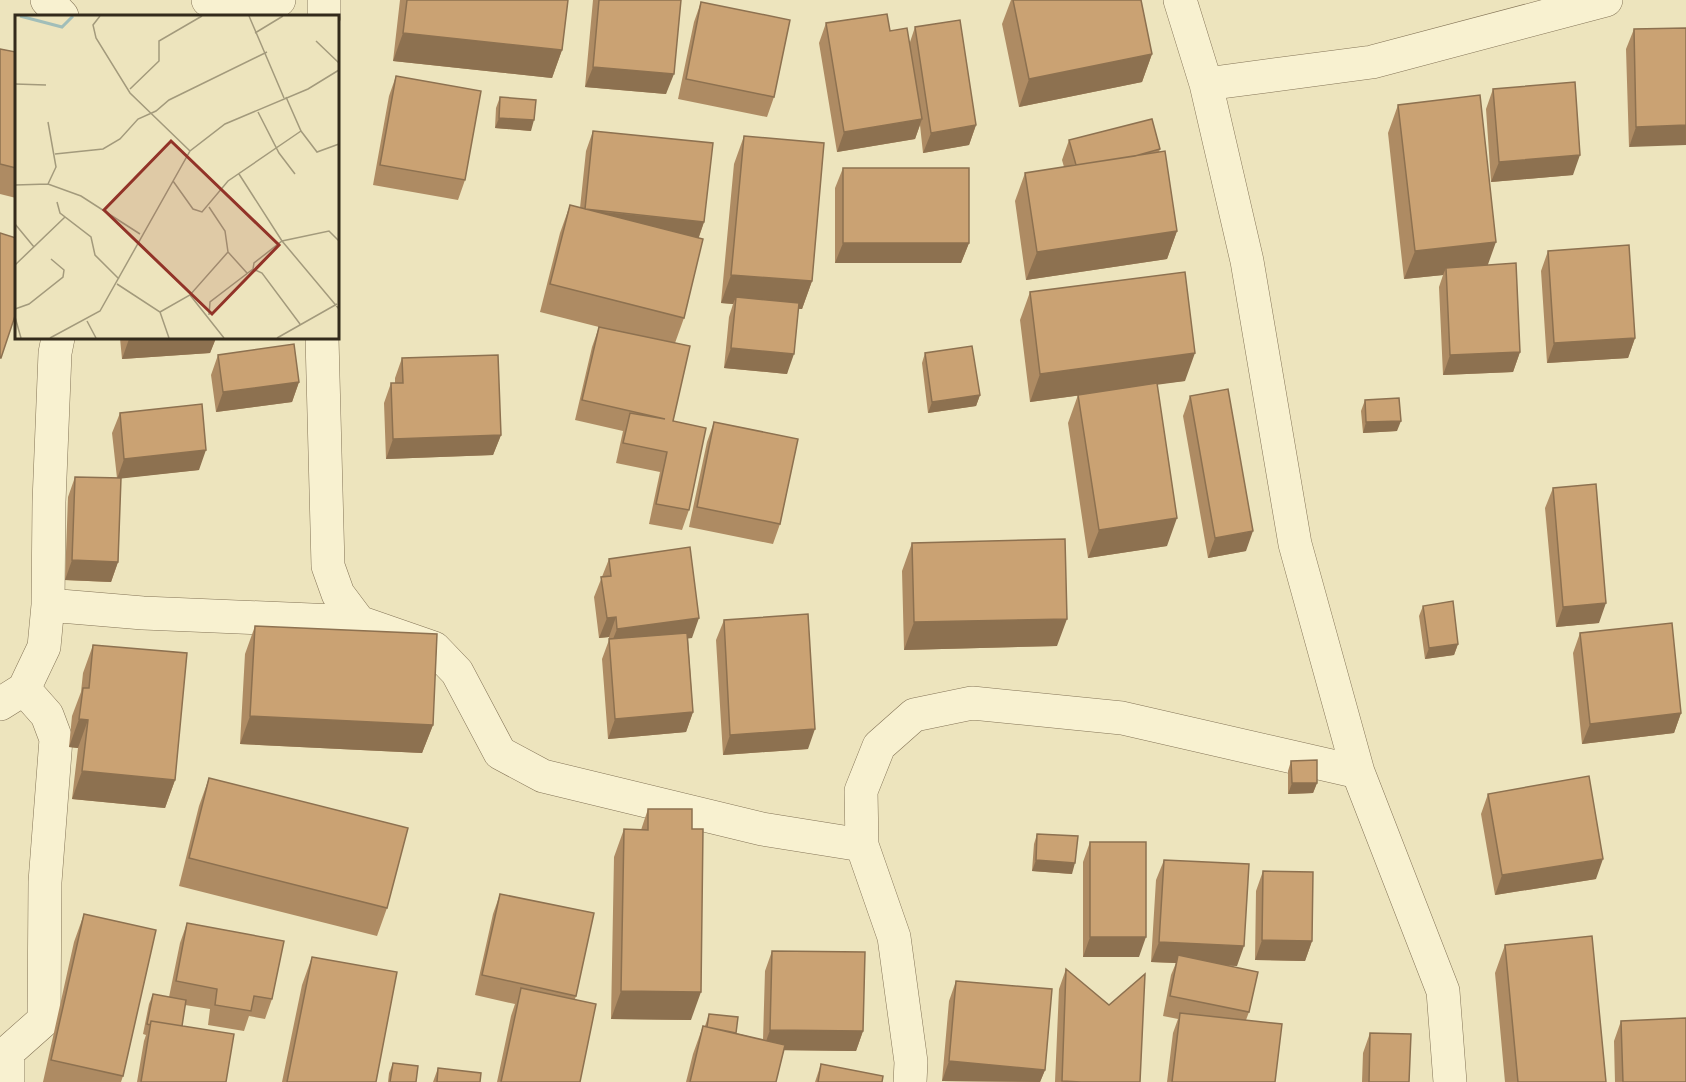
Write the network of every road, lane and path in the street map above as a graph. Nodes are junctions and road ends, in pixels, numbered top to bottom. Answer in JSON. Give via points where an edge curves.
{"nodes":[{"id":1,"x":47,"y":0,"type":"edge"},
{"id":2,"x":208,"y":0,"type":"edge"},
{"id":3,"x":279,"y":0,"type":"edge"},
{"id":4,"x":1180,"y":0,"type":"edge"},
{"id":5,"x":1606,"y":0,"type":"edge"},
{"id":6,"x":61,"y":15,"type":"edge"},
{"id":7,"x":1206,"y":84,"type":"junction"},
{"id":8,"x":58,"y":339,"type":"edge"},
{"id":9,"x":322,"y":339,"type":"edge"},
{"id":10,"x":48,"y":605,"type":"junction"},
{"id":11,"x":359,"y":622,"type":"junction"},
{"id":12,"x":12,"y":696,"type":"edge"},
{"id":13,"x":1358,"y":772,"type":"junction"},
{"id":14,"x":862,"y":845,"type":"junction"},
{"id":15,"x":8,"y":1082,"type":"edge"},
{"id":16,"x":910,"y":1082,"type":"edge"},
{"id":17,"x":1450,"y":1082,"type":"edge"}],
"edges":[{"from":1,"to":6,"type":"street"},
{"from":2,"to":3,"type":"street"},
{"from":4,"to":7,"type":"street"},
{"from":5,"to":7,"type":"street","via":[[1372,62]]},
{"from":7,"to":13,"type":"street","via":[[1247,261],[1295,544]]},
{"from":8,"to":10,"type":"street"},
{"from":9,"to":11,"type":"street","via":[[328,566],[338,594]]},
{"from":10,"to":11,"type":"street"},
{"from":10,"to":12,"type":"street","via":[[44,647]]},
{"from":11,"to":14,"type":"street","via":[[434,648],[457,672],[500,753],[543,776],[762,829]]},
{"from":12,"to":15,"type":"street","via":[[48,714],[56,739],[45,882],[44,1020],[8,1052]]},
{"from":13,"to":14,"type":"street","via":[[1122,718],[972,704],[914,716],[879,746],[861,791]]},
{"from":13,"to":17,"type":"street","via":[[1443,990]]},
{"from":14,"to":16,"type":"street","via":[[894,937]]}]}
